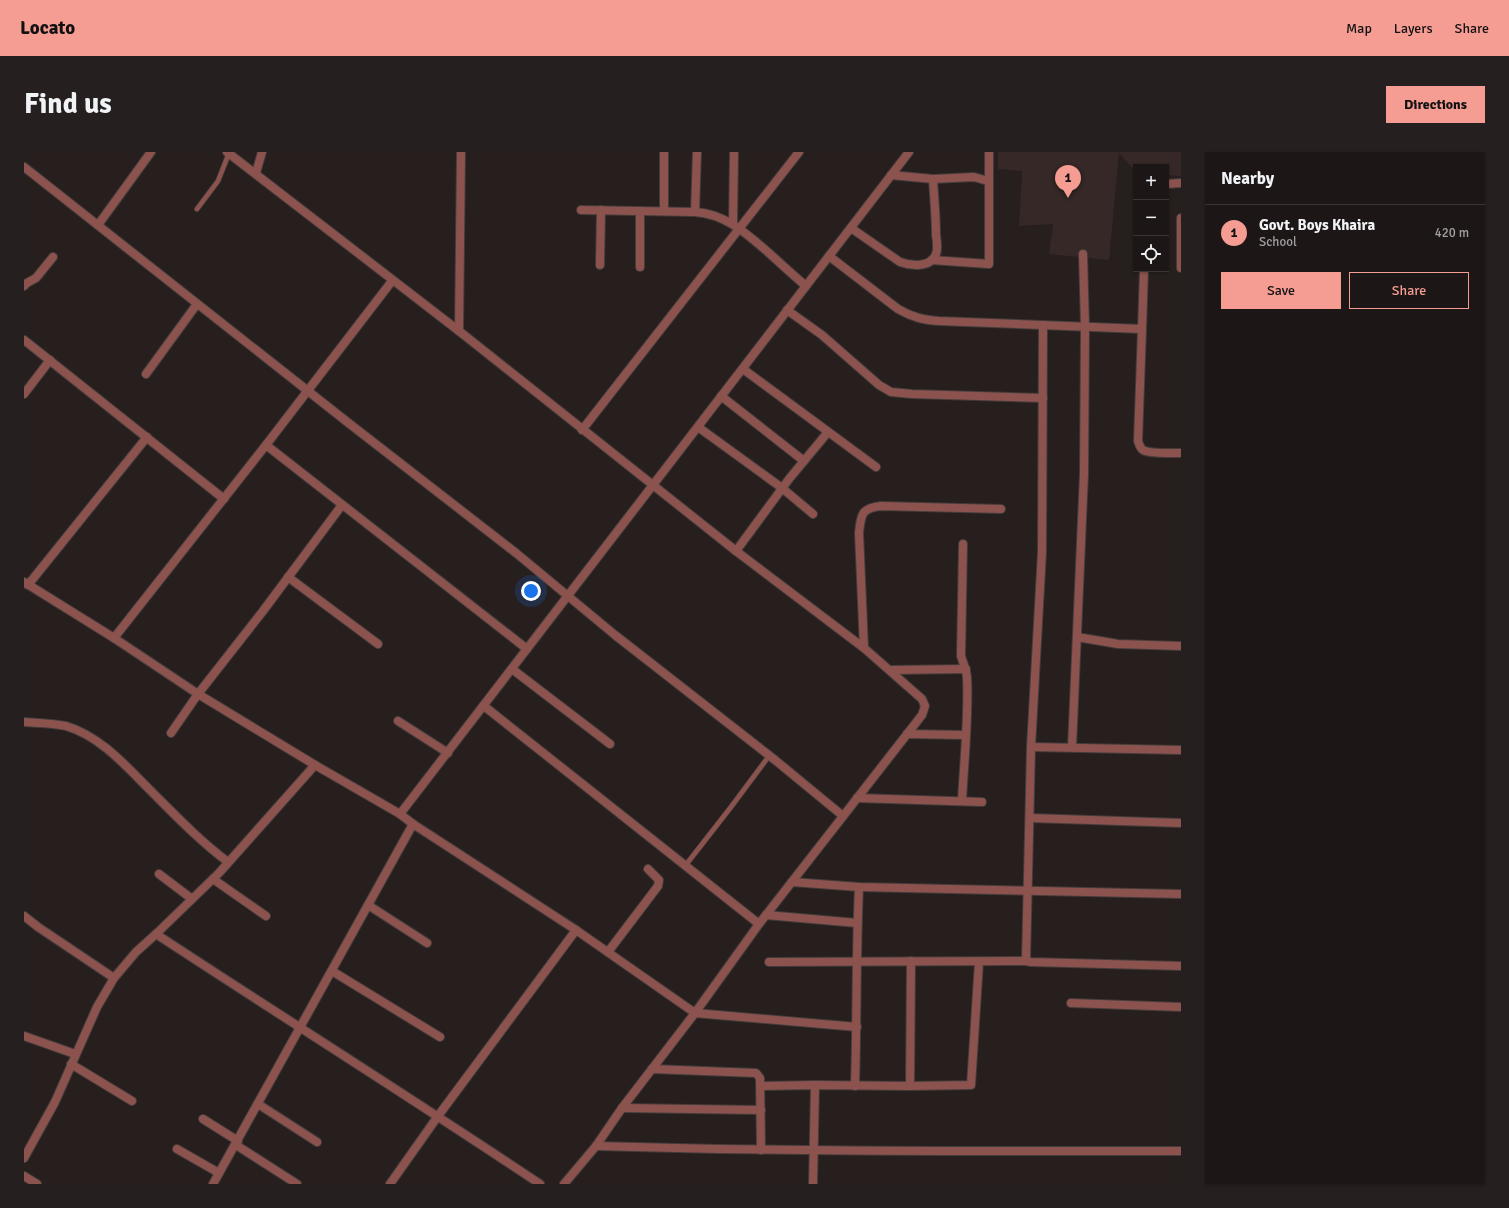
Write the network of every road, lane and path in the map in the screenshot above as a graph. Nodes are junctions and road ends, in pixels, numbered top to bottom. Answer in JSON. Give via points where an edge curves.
{"nodes":[{"id":1,"x":151,"y":152,"type":"edge"},
{"id":2,"x":228,"y":152,"type":"edge"},
{"id":3,"x":262,"y":152,"type":"edge"},
{"id":4,"x":461,"y":152,"type":"edge"},
{"id":5,"x":664,"y":152,"type":"edge"},
{"id":6,"x":697,"y":152,"type":"edge"},
{"id":7,"x":734,"y":152,"type":"edge"},
{"id":8,"x":799,"y":152,"type":"edge"},
{"id":9,"x":909,"y":152,"type":"edge"},
{"id":10,"x":989,"y":152,"type":"edge"},
{"id":11,"x":24,"y":167,"type":"edge"},
{"id":12,"x":256,"y":173,"type":"junction"},
{"id":13,"x":891,"y":175,"type":"junction"},
{"id":14,"x":933,"y":178,"type":"junction"},
{"id":15,"x":988,"y":181,"type":"junction"},
{"id":16,"x":1169,"y":184,"type":"edge"},
{"id":17,"x":1181,"y":184,"type":"edge"},
{"id":18,"x":197,"y":209,"type":"dead end"},
{"id":19,"x":581,"y":210,"type":"dead end"},
{"id":20,"x":601,"y":210,"type":"junction"},
{"id":21,"x":640,"y":211,"type":"junction"},
{"id":22,"x":664,"y":211,"type":"junction"},
{"id":23,"x":695,"y":212,"type":"junction"},
{"id":24,"x":1181,"y":218,"type":"edge"},
{"id":25,"x":98,"y":225,"type":"junction"},
{"id":26,"x":736,"y":226,"type":"junction"},
{"id":27,"x":850,"y":228,"type":"junction"},
{"id":28,"x":1083,"y":254,"type":"dead end"},
{"id":29,"x":829,"y":256,"type":"junction"},
{"id":30,"x":52,"y":257,"type":"dead end"},
{"id":31,"x":932,"y":260,"type":"junction"},
{"id":32,"x":600,"y":266,"type":"dead end"},
{"id":33,"x":640,"y":267,"type":"dead end"},
{"id":34,"x":1181,"y":268,"type":"edge"},
{"id":35,"x":1144,"y":272,"type":"edge"},
{"id":36,"x":392,"y":281,"type":"junction"},
{"id":37,"x":24,"y":286,"type":"edge"},
{"id":38,"x":806,"y":286,"type":"junction"},
{"id":39,"x":197,"y":304,"type":"junction"},
{"id":40,"x":787,"y":310,"type":"junction"},
{"id":41,"x":1043,"y":325,"type":"junction"},
{"id":42,"x":1085,"y":326,"type":"junction"},
{"id":43,"x":1142,"y":328,"type":"junction"},
{"id":44,"x":459,"y":331,"type":"junction"},
{"id":45,"x":24,"y":340,"type":"edge"},
{"id":46,"x":50,"y":360,"type":"junction"},
{"id":47,"x":742,"y":368,"type":"junction"},
{"id":48,"x":146,"y":374,"type":"dead end"},
{"id":49,"x":308,"y":390,"type":"junction"},
{"id":50,"x":24,"y":394,"type":"edge"},
{"id":51,"x":721,"y":396,"type":"junction"},
{"id":52,"x":1043,"y":398,"type":"junction"},
{"id":53,"x":698,"y":427,"type":"junction"},
{"id":54,"x":582,"y":430,"type":"junction"},
{"id":55,"x":828,"y":432,"type":"junction"},
{"id":56,"x":147,"y":437,"type":"junction"},
{"id":57,"x":266,"y":446,"type":"junction"},
{"id":58,"x":1181,"y":453,"type":"edge"},
{"id":59,"x":804,"y":461,"type":"junction"},
{"id":60,"x":876,"y":467,"type":"dead end"},
{"id":61,"x":653,"y":486,"type":"junction"},
{"id":62,"x":782,"y":488,"type":"junction"},
{"id":63,"x":224,"y":499,"type":"junction"},
{"id":64,"x":342,"y":505,"type":"junction"},
{"id":65,"x":1001,"y":509,"type":"dead end"},
{"id":66,"x":813,"y":514,"type":"dead end"},
{"id":67,"x":963,"y":544,"type":"dead end"},
{"id":68,"x":736,"y":551,"type":"junction"},
{"id":69,"x":288,"y":577,"type":"junction"},
{"id":70,"x":26,"y":584,"type":"edge"},
{"id":71,"x":568,"y":596,"type":"junction"},
{"id":72,"x":1077,"y":637,"type":"junction"},
{"id":73,"x":114,"y":638,"type":"junction"},
{"id":74,"x":378,"y":644,"type":"dead end"},
{"id":75,"x":1181,"y":646,"type":"edge"},
{"id":76,"x":864,"y":648,"type":"junction"},
{"id":77,"x":527,"y":649,"type":"junction"},
{"id":78,"x":512,"y":669,"type":"junction"},
{"id":79,"x":966,"y":669,"type":"junction"},
{"id":80,"x":890,"y":670,"type":"junction"},
{"id":81,"x":198,"y":694,"type":"junction"},
{"id":82,"x":484,"y":706,"type":"junction"},
{"id":83,"x":398,"y":721,"type":"dead end"},
{"id":84,"x":24,"y":722,"type":"edge"},
{"id":85,"x":171,"y":733,"type":"dead end"},
{"id":86,"x":907,"y":734,"type":"junction"},
{"id":87,"x":965,"y":735,"type":"junction"},
{"id":88,"x":610,"y":744,"type":"dead end"},
{"id":89,"x":1031,"y":747,"type":"junction"},
{"id":90,"x":1072,"y":747,"type":"junction"},
{"id":91,"x":1181,"y":750,"type":"edge"},
{"id":92,"x":448,"y":752,"type":"junction"},
{"id":93,"x":769,"y":756,"type":"junction"},
{"id":94,"x":315,"y":765,"type":"junction"},
{"id":95,"x":857,"y":798,"type":"junction"},
{"id":96,"x":962,"y":801,"type":"junction"},
{"id":97,"x":982,"y":802,"type":"dead end"},
{"id":98,"x":400,"y":814,"type":"junction"},
{"id":99,"x":843,"y":816,"type":"junction"},
{"id":100,"x":1030,"y":818,"type":"junction"},
{"id":101,"x":1181,"y":823,"type":"edge"},
{"id":102,"x":413,"y":824,"type":"junction"},
{"id":103,"x":228,"y":862,"type":"junction"},
{"id":104,"x":685,"y":866,"type":"junction"},
{"id":105,"x":648,"y":870,"type":"dead end"},
{"id":106,"x":159,"y":874,"type":"dead end"},
{"id":107,"x":213,"y":879,"type":"junction"},
{"id":108,"x":792,"y":882,"type":"junction"},
{"id":109,"x":859,"y":887,"type":"junction"},
{"id":110,"x":1027,"y":891,"type":"junction"},
{"id":111,"x":1181,"y":894,"type":"edge"},
{"id":112,"x":192,"y":899,"type":"junction"},
{"id":113,"x":368,"y":904,"type":"junction"},
{"id":114,"x":766,"y":915,"type":"junction"},
{"id":115,"x":24,"y":916,"type":"edge"},
{"id":116,"x":266,"y":916,"type":"dead end"},
{"id":117,"x":857,"y":923,"type":"junction"},
{"id":118,"x":758,"y":924,"type":"junction"},
{"id":119,"x":576,"y":930,"type":"junction"},
{"id":120,"x":156,"y":934,"type":"junction"},
{"id":121,"x":427,"y":943,"type":"dead end"},
{"id":122,"x":608,"y":952,"type":"junction"},
{"id":123,"x":856,"y":961,"type":"junction"},
{"id":124,"x":911,"y":961,"type":"junction"},
{"id":125,"x":1026,"y":961,"type":"junction"},
{"id":126,"x":769,"y":962,"type":"dead end"},
{"id":127,"x":979,"y":962,"type":"junction"},
{"id":128,"x":1181,"y":966,"type":"edge"},
{"id":129,"x":332,"y":970,"type":"junction"},
{"id":130,"x":114,"y":978,"type":"junction"},
{"id":131,"x":1071,"y":1003,"type":"dead end"},
{"id":132,"x":1181,"y":1006,"type":"edge"},
{"id":133,"x":695,"y":1013,"type":"junction"},
{"id":134,"x":857,"y":1027,"type":"junction"},
{"id":135,"x":300,"y":1028,"type":"junction"},
{"id":136,"x":24,"y":1036,"type":"edge"},
{"id":137,"x":440,"y":1037,"type":"dead end"},
{"id":138,"x":75,"y":1054,"type":"junction"},
{"id":139,"x":71,"y":1064,"type":"junction"},
{"id":140,"x":652,"y":1069,"type":"junction"},
{"id":141,"x":815,"y":1085,"type":"junction"},
{"id":142,"x":761,"y":1086,"type":"junction"},
{"id":143,"x":855,"y":1086,"type":"junction"},
{"id":144,"x":910,"y":1086,"type":"junction"},
{"id":145,"x":132,"y":1101,"type":"dead end"},
{"id":146,"x":258,"y":1104,"type":"junction"},
{"id":147,"x":622,"y":1108,"type":"junction"},
{"id":148,"x":761,"y":1110,"type":"junction"},
{"id":149,"x":438,"y":1116,"type":"junction"},
{"id":150,"x":203,"y":1119,"type":"dead end"},
{"id":151,"x":317,"y":1142,"type":"dead end"},
{"id":152,"x":237,"y":1143,"type":"junction"},
{"id":153,"x":596,"y":1146,"type":"junction"},
{"id":154,"x":177,"y":1149,"type":"dead end"},
{"id":155,"x":761,"y":1150,"type":"junction"},
{"id":156,"x":814,"y":1150,"type":"junction"},
{"id":157,"x":1181,"y":1150,"type":"edge"},
{"id":158,"x":24,"y":1158,"type":"edge"},
{"id":159,"x":219,"y":1173,"type":"junction"},
{"id":160,"x":24,"y":1176,"type":"edge"},
{"id":161,"x":37,"y":1184,"type":"edge"},
{"id":162,"x":213,"y":1184,"type":"edge"},
{"id":163,"x":297,"y":1184,"type":"edge"},
{"id":164,"x":390,"y":1184,"type":"edge"},
{"id":165,"x":540,"y":1184,"type":"edge"},
{"id":166,"x":564,"y":1184,"type":"edge"},
{"id":167,"x":814,"y":1184,"type":"edge"}],
"edges":[{"from":1,"to":25,"type":"street"},
{"from":2,"to":12,"type":"street"},
{"from":2,"to":18,"type":"lane","via":[[218,181]]},
{"from":3,"to":12,"type":"street"},
{"from":4,"to":44,"type":"street"},
{"from":5,"to":22,"type":"street"},
{"from":6,"to":23,"type":"street"},
{"from":7,"to":26,"type":"street"},
{"from":8,"to":26,"type":"street"},
{"from":9,"to":13,"type":"street"},
{"from":10,"to":15,"type":"street"},
{"from":11,"to":25,"type":"street"},
{"from":12,"to":36,"type":"street"},
{"from":13,"to":14,"type":"street"},
{"from":13,"to":27,"type":"street"},
{"from":14,"to":15,"type":"street","via":[[974,177]]},
{"from":14,"to":31,"type":"street","via":[[937,245]]},
{"from":15,"to":31,"type":"street","via":[[989,264]]},
{"from":16,"to":17,"type":"street"},
{"from":19,"to":20,"type":"street"},
{"from":20,"to":21,"type":"street"},
{"from":20,"to":32,"type":"street"},
{"from":21,"to":22,"type":"street"},
{"from":21,"to":33,"type":"street"},
{"from":22,"to":23,"type":"street"},
{"from":23,"to":26,"type":"street","via":[[719,217]]},
{"from":24,"to":34,"type":"street"},
{"from":25,"to":39,"type":"street"},
{"from":26,"to":38,"type":"street"},
{"from":26,"to":54,"type":"street"},
{"from":27,"to":29,"type":"street"},
{"from":27,"to":31,"type":"street","via":[[900,262],[914,265]]},
{"from":28,"to":42,"type":"street"},
{"from":29,"to":38,"type":"street"},
{"from":29,"to":41,"type":"street","via":[[898,309],[916,318]]},
{"from":30,"to":37,"type":"street","via":[[36,278]]},
{"from":35,"to":43,"type":"street"},
{"from":36,"to":44,"type":"street"},
{"from":36,"to":49,"type":"street"},
{"from":38,"to":40,"type":"street"},
{"from":39,"to":48,"type":"street"},
{"from":39,"to":49,"type":"street"},
{"from":40,"to":47,"type":"street"},
{"from":40,"to":52,"type":"street","via":[[822,335],[891,392]]},
{"from":41,"to":42,"type":"street"},
{"from":41,"to":52,"type":"street"},
{"from":42,"to":43,"type":"street"},
{"from":42,"to":72,"type":"street","via":[[1084,474]]},
{"from":43,"to":58,"type":"street","via":[[1138,441],[1143,450],[1149,452]]},
{"from":44,"to":54,"type":"street"},
{"from":45,"to":46,"type":"street"},
{"from":46,"to":50,"type":"street"},
{"from":46,"to":56,"type":"street"},
{"from":47,"to":51,"type":"street"},
{"from":47,"to":55,"type":"street"},
{"from":49,"to":57,"type":"street"},
{"from":49,"to":71,"type":"street"},
{"from":51,"to":53,"type":"street"},
{"from":51,"to":59,"type":"street"},
{"from":52,"to":89,"type":"street","via":[[1042,552]]},
{"from":53,"to":61,"type":"street"},
{"from":53,"to":62,"type":"street"},
{"from":54,"to":61,"type":"street"},
{"from":55,"to":59,"type":"street"},
{"from":55,"to":60,"type":"street"},
{"from":56,"to":63,"type":"street"},
{"from":56,"to":70,"type":"street"},
{"from":57,"to":63,"type":"street"},
{"from":57,"to":64,"type":"street"},
{"from":59,"to":62,"type":"street"},
{"from":61,"to":68,"type":"street"},
{"from":61,"to":71,"type":"street"},
{"from":62,"to":66,"type":"street"},
{"from":62,"to":68,"type":"street"},
{"from":63,"to":73,"type":"street"},
{"from":64,"to":69,"type":"street"},
{"from":64,"to":77,"type":"street"},
{"from":65,"to":76,"type":"street","via":[[881,506],[871,507],[864,512],[860,520],[859,533]]},
{"from":67,"to":79,"type":"street","via":[[961,656]]},
{"from":68,"to":76,"type":"street"},
{"from":69,"to":74,"type":"street"},
{"from":69,"to":81,"type":"street"},
{"from":70,"to":73,"type":"street"},
{"from":71,"to":77,"type":"street"},
{"from":71,"to":93,"type":"street","via":[[615,636]]},
{"from":72,"to":75,"type":"street","via":[[1118,644]]},
{"from":72,"to":90,"type":"street"},
{"from":73,"to":81,"type":"street"},
{"from":76,"to":80,"type":"street"},
{"from":77,"to":78,"type":"street"},
{"from":78,"to":82,"type":"street"},
{"from":78,"to":88,"type":"street"},
{"from":79,"to":80,"type":"street"},
{"from":79,"to":87,"type":"street"},
{"from":80,"to":86,"type":"street","via":[[916,692],[924,706],[922,715]]},
{"from":81,"to":85,"type":"street"},
{"from":81,"to":94,"type":"street"},
{"from":82,"to":92,"type":"street"},
{"from":82,"to":104,"type":"street"},
{"from":83,"to":92,"type":"street"},
{"from":84,"to":103,"type":"street","via":[[66,726],[101,745],[114,754]]},
{"from":86,"to":87,"type":"street"},
{"from":86,"to":95,"type":"street"},
{"from":87,"to":96,"type":"street"},
{"from":89,"to":90,"type":"street"},
{"from":89,"to":100,"type":"street"},
{"from":90,"to":91,"type":"street"},
{"from":92,"to":98,"type":"street"},
{"from":93,"to":99,"type":"street"},
{"from":93,"to":104,"type":"lane"},
{"from":94,"to":98,"type":"street"},
{"from":94,"to":103,"type":"street"},
{"from":95,"to":96,"type":"street"},
{"from":95,"to":99,"type":"street"},
{"from":96,"to":97,"type":"street"},
{"from":98,"to":102,"type":"street"},
{"from":99,"to":108,"type":"street"},
{"from":100,"to":101,"type":"street"},
{"from":100,"to":110,"type":"street"},
{"from":102,"to":113,"type":"street"},
{"from":102,"to":119,"type":"street"},
{"from":103,"to":107,"type":"street"},
{"from":104,"to":118,"type":"street"},
{"from":105,"to":122,"type":"street","via":[[659,880],[658,886]]},
{"from":106,"to":112,"type":"street"},
{"from":107,"to":112,"type":"street"},
{"from":107,"to":116,"type":"street"},
{"from":108,"to":109,"type":"street"},
{"from":108,"to":114,"type":"street"},
{"from":109,"to":110,"type":"street"},
{"from":109,"to":117,"type":"street"},
{"from":110,"to":111,"type":"street"},
{"from":110,"to":125,"type":"street"},
{"from":112,"to":120,"type":"street"},
{"from":113,"to":121,"type":"street"},
{"from":113,"to":129,"type":"street"},
{"from":114,"to":117,"type":"street"},
{"from":114,"to":118,"type":"street"},
{"from":115,"to":130,"type":"street"},
{"from":117,"to":123,"type":"street"},
{"from":118,"to":133,"type":"street"},
{"from":119,"to":122,"type":"street"},
{"from":119,"to":149,"type":"street"},
{"from":120,"to":130,"type":"street","via":[[136,952]]},
{"from":120,"to":135,"type":"street"},
{"from":122,"to":133,"type":"street"},
{"from":123,"to":124,"type":"street"},
{"from":123,"to":126,"type":"street"},
{"from":123,"to":134,"type":"street"},
{"from":124,"to":127,"type":"street"},
{"from":124,"to":144,"type":"street"},
{"from":125,"to":127,"type":"street"},
{"from":125,"to":128,"type":"street"},
{"from":127,"to":144,"type":"street","via":[[971,1085]]},
{"from":129,"to":135,"type":"street"},
{"from":129,"to":137,"type":"street"},
{"from":130,"to":138,"type":"street"},
{"from":131,"to":132,"type":"street"},
{"from":133,"to":134,"type":"street"},
{"from":133,"to":140,"type":"street"},
{"from":134,"to":143,"type":"street"},
{"from":135,"to":146,"type":"street"},
{"from":135,"to":149,"type":"street"},
{"from":136,"to":138,"type":"street"},
{"from":138,"to":139,"type":"street"},
{"from":139,"to":145,"type":"street"},
{"from":139,"to":158,"type":"street","via":[[55,1102]]},
{"from":140,"to":142,"type":"street","via":[[756,1073]]},
{"from":140,"to":147,"type":"street"},
{"from":141,"to":142,"type":"street"},
{"from":141,"to":143,"type":"street"},
{"from":141,"to":156,"type":"street"},
{"from":142,"to":148,"type":"street"},
{"from":143,"to":144,"type":"street"},
{"from":146,"to":151,"type":"street"},
{"from":146,"to":152,"type":"street"},
{"from":147,"to":148,"type":"street"},
{"from":147,"to":153,"type":"street"},
{"from":148,"to":155,"type":"street"},
{"from":149,"to":164,"type":"street"},
{"from":149,"to":165,"type":"street"},
{"from":150,"to":152,"type":"street"},
{"from":152,"to":159,"type":"street"},
{"from":152,"to":163,"type":"street"},
{"from":153,"to":155,"type":"street"},
{"from":153,"to":166,"type":"street"},
{"from":154,"to":159,"type":"street"},
{"from":155,"to":156,"type":"street"},
{"from":156,"to":157,"type":"street"},
{"from":156,"to":167,"type":"street"},
{"from":159,"to":162,"type":"street"},
{"from":160,"to":161,"type":"street"}]}
